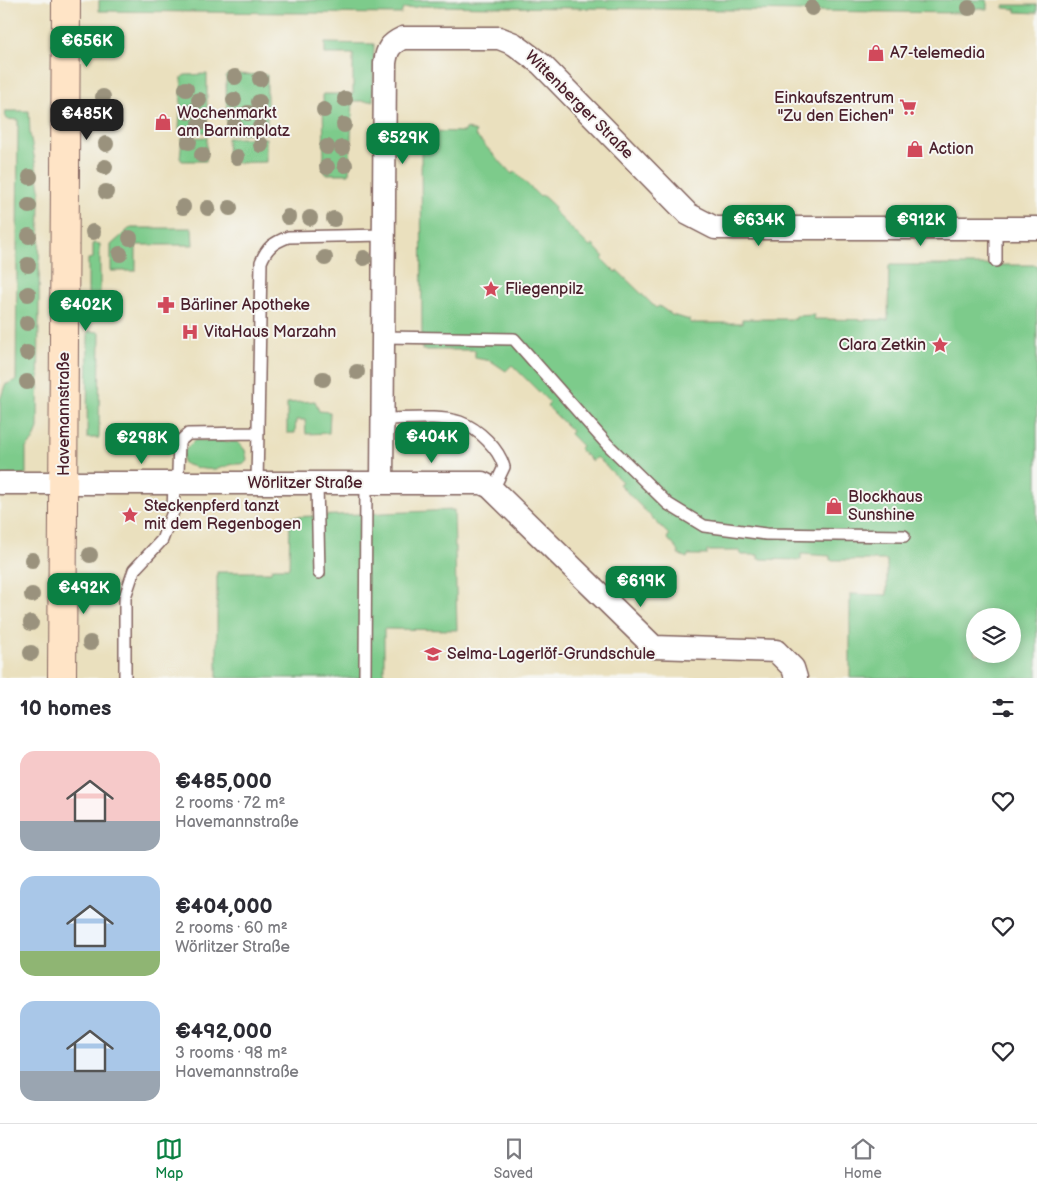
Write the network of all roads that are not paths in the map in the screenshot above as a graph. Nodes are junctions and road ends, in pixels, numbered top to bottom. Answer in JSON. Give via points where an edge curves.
{"nodes":[{"id":1,"x":66,"y":0,"type":"edge"},
{"id":2,"x":996,"y":228,"type":"junction"},
{"id":3,"x":1037,"y":228,"type":"edge"},
{"id":4,"x":384,"y":235,"type":"junction"},
{"id":5,"x":996,"y":261,"type":"dead end"},
{"id":6,"x":383,"y":337,"type":"junction"},
{"id":7,"x":383,"y":418,"type":"junction"},
{"id":8,"x":258,"y":433,"type":"junction"},
{"id":9,"x":0,"y":483,"type":"edge"},
{"id":10,"x":374,"y":483,"type":"junction"},
{"id":11,"x":64,"y":484,"type":"junction"},
{"id":12,"x":174,"y":484,"type":"junction"},
{"id":13,"x":257,"y":484,"type":"junction"},
{"id":14,"x":317,"y":484,"type":"junction"},
{"id":15,"x":493,"y":490,"type":"junction"},
{"id":16,"x":904,"y":536,"type":"dead end"},
{"id":17,"x":319,"y":573,"type":"dead end"},
{"id":18,"x":62,"y":678,"type":"edge"},
{"id":19,"x":125,"y":678,"type":"edge"},
{"id":20,"x":365,"y":678,"type":"edge"},
{"id":21,"x":796,"y":678,"type":"edge"}],
"edges":[{"from":1,"to":11,"type":"main road","name":"Havemannstraße"},
{"from":2,"to":3,"type":"street","name":"Wittenberger Straße"},
{"from":2,"to":4,"type":"street","name":"Wittenberger Straße","via":[[762,222],[715,228],[688,214],[541,64],[514,44],[499,38],[410,37],[393,43],[386,51]]},
{"from":2,"to":5,"type":"lane"},
{"from":4,"to":6,"type":"street","name":"Wittenberger Straße"},
{"from":4,"to":8,"type":"lane","via":[[288,237],[267,248],[262,262]]},
{"from":6,"to":7,"type":"street","name":"Wittenberger Straße"},
{"from":6,"to":16,"type":"lane","via":[[514,339],[606,443],[668,504],[704,526],[766,534]]},
{"from":7,"to":10,"type":"street","name":"Wittenberger Straße"},
{"from":7,"to":15,"type":"lane","via":[[460,422],[490,442],[501,457],[504,468]]},
{"from":8,"to":12,"type":"lane","via":[[188,434],[179,442],[178,472]]},
{"from":8,"to":13,"type":"lane"},
{"from":9,"to":11,"type":"street","name":"Wörlitzer Straße"},
{"from":10,"to":14,"type":"street","name":"Wörlitzer Straße"},
{"from":10,"to":15,"type":"street","name":"Wörlitzer Straße","via":[[482,483]]},
{"from":10,"to":20,"type":"lane"},
{"from":11,"to":12,"type":"street","name":"Wörlitzer Straße"},
{"from":11,"to":18,"type":"main road","name":"Havemannstraße"},
{"from":12,"to":13,"type":"street","name":"Wörlitzer Straße"},
{"from":12,"to":19,"type":"lane","via":[[173,512],[162,540],[134,570],[125,597]]},
{"from":13,"to":14,"type":"street","name":"Wörlitzer Straße"},
{"from":14,"to":17,"type":"lane"},
{"from":15,"to":21,"type":"street","name":"Wörlitzer Straße","via":[[654,647],[776,650],[793,668]]}]}
